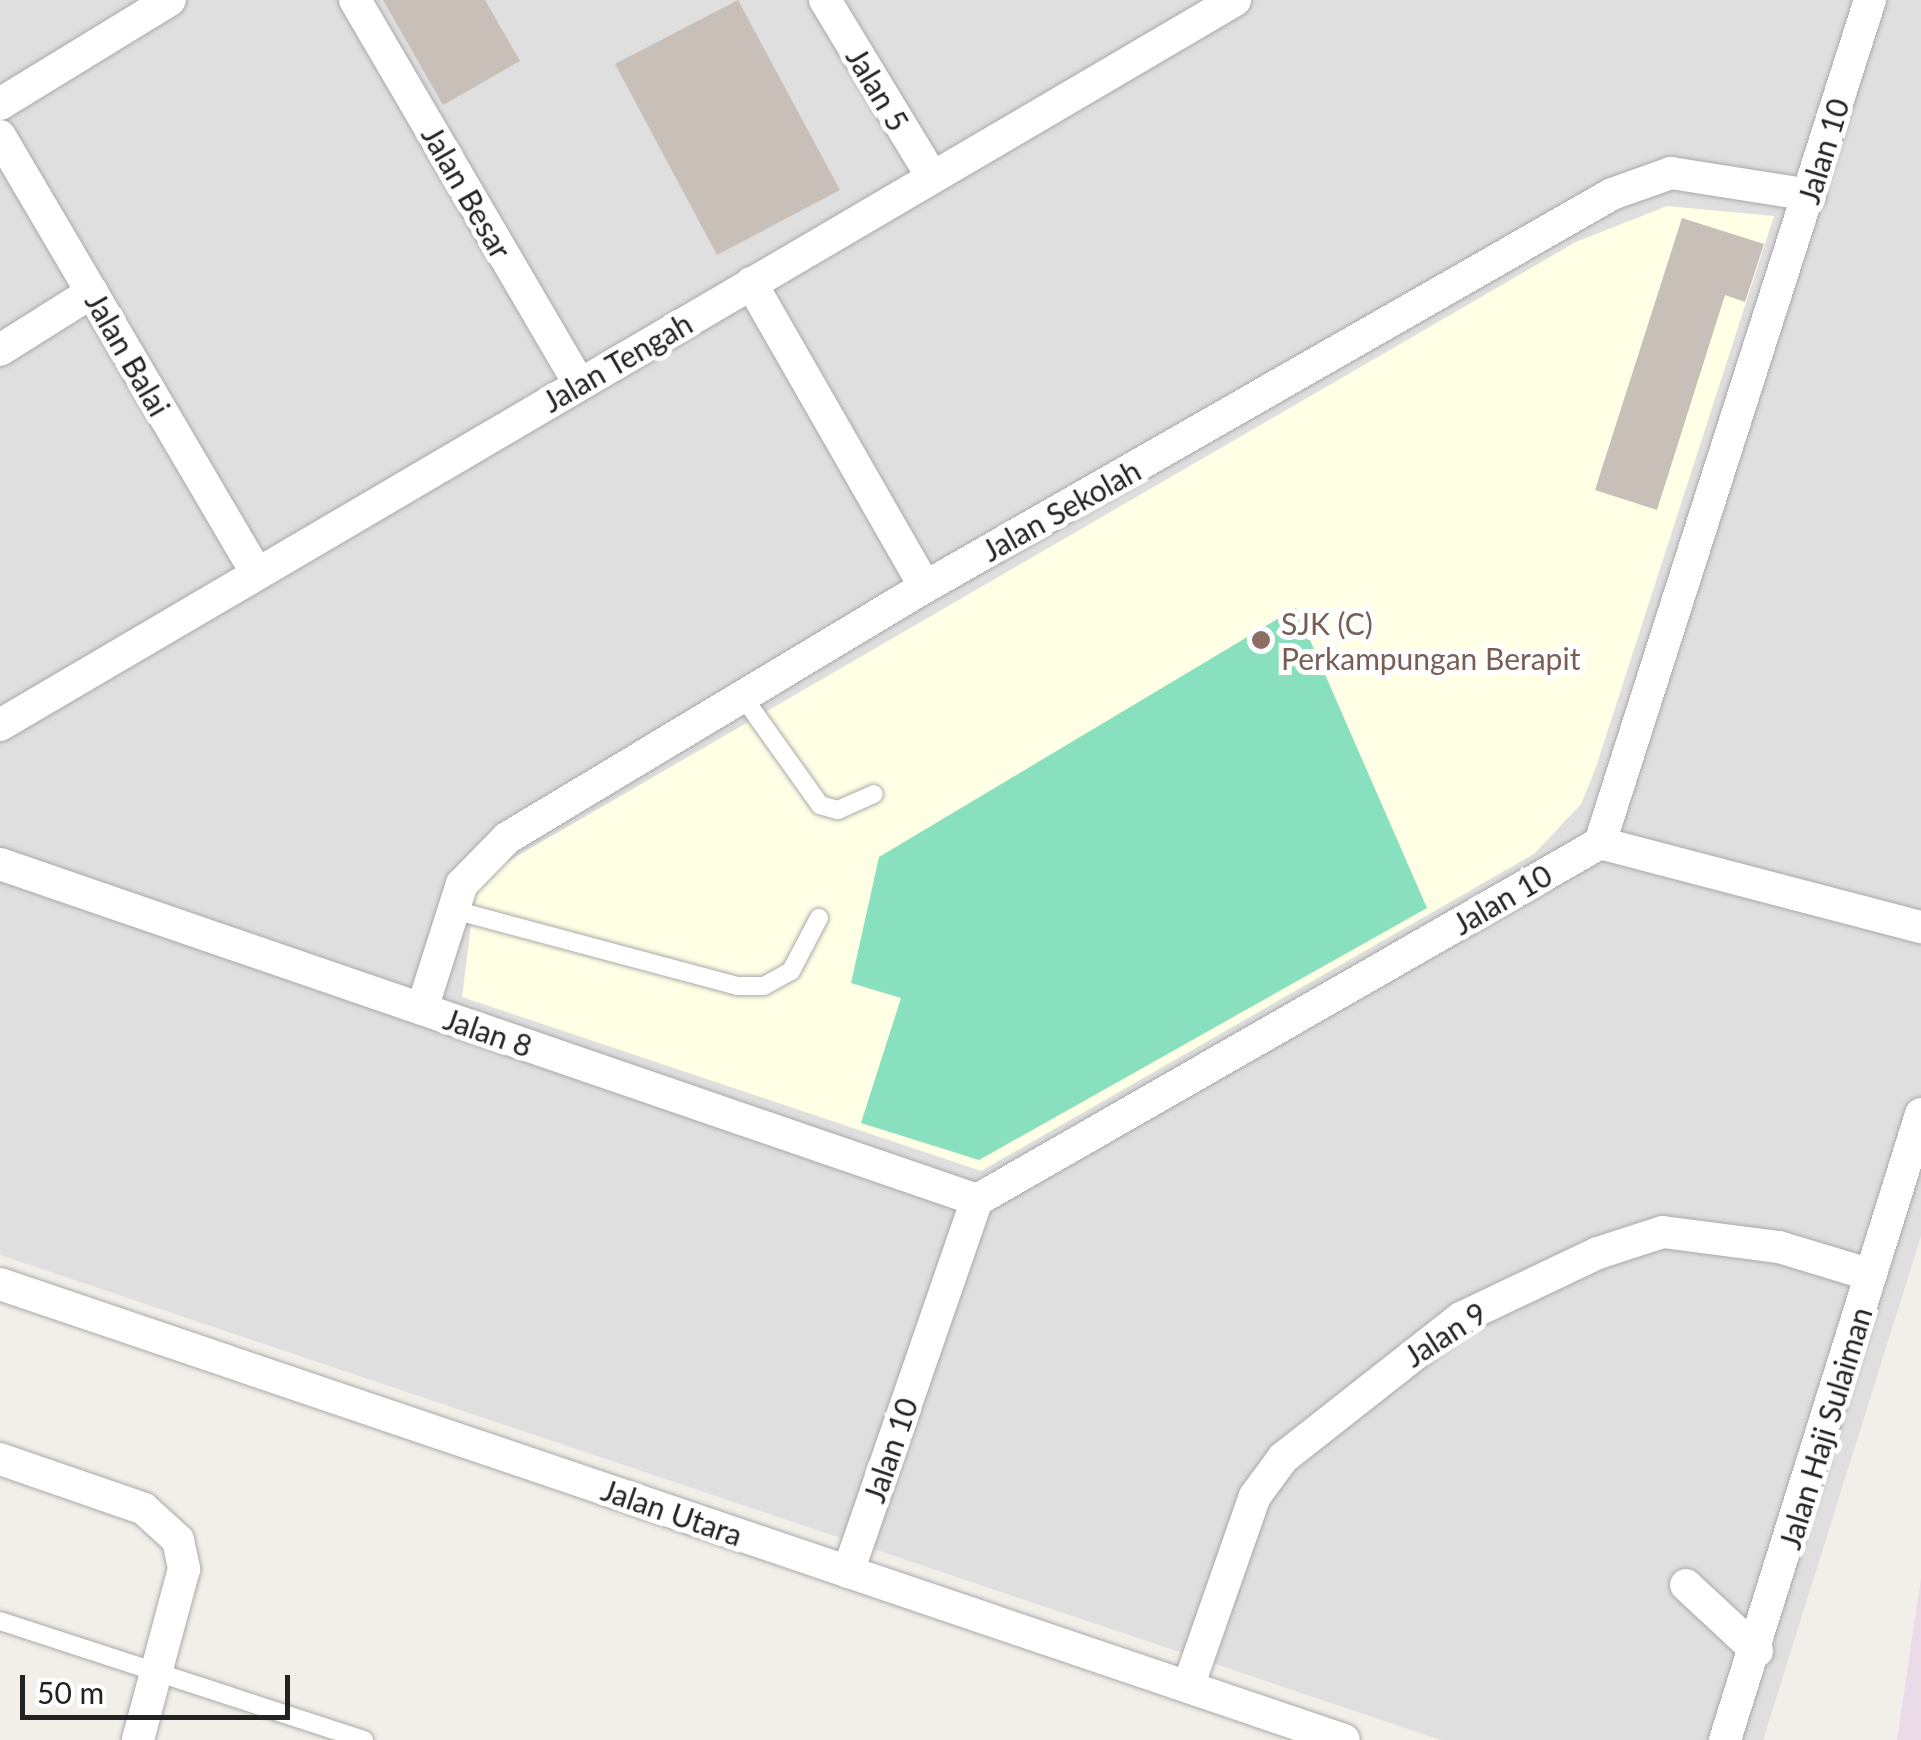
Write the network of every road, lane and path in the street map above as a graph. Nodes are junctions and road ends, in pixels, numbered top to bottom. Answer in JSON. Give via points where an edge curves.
{"nodes":[{"id":1,"x":170,"y":0,"type":"edge"},
{"id":2,"x":355,"y":0,"type":"edge"},
{"id":3,"x":825,"y":0,"type":"edge"},
{"id":4,"x":1236,"y":0,"type":"edge"},
{"id":5,"x":1870,"y":0,"type":"edge"},
{"id":6,"x":0,"y":104,"type":"edge"},
{"id":7,"x":0,"y":136,"type":"edge"},
{"id":8,"x":932,"y":178,"type":"junction"},
{"id":9,"x":1810,"y":195,"type":"junction"},
{"id":10,"x":751,"y":283,"type":"junction"},
{"id":11,"x":92,"y":292,"type":"junction"},
{"id":12,"x":0,"y":350,"type":"edge"},
{"id":13,"x":579,"y":384,"type":"junction"},
{"id":14,"x":256,"y":572,"type":"junction"},
{"id":15,"x":925,"y":587,"type":"junction"},
{"id":16,"x":742,"y":697,"type":"junction"},
{"id":17,"x":0,"y":726,"type":"edge"},
{"id":18,"x":874,"y":794,"type":"dead end"},
{"id":19,"x":1600,"y":842,"type":"junction"},
{"id":20,"x":0,"y":864,"type":"edge"},
{"id":21,"x":454,"y":910,"type":"junction"},
{"id":22,"x":819,"y":918,"type":"dead end"},
{"id":23,"x":1921,"y":927,"type":"edge"},
{"id":24,"x":422,"y":1009,"type":"junction"},
{"id":25,"x":1921,"y":1114,"type":"edge"},
{"id":26,"x":977,"y":1200,"type":"junction"},
{"id":27,"x":1872,"y":1275,"type":"junction"},
{"id":28,"x":0,"y":1284,"type":"edge"},
{"id":29,"x":0,"y":1459,"type":"edge"},
{"id":30,"x":848,"y":1572,"type":"junction"},
{"id":31,"x":1686,"y":1585,"type":"dead end"},
{"id":32,"x":0,"y":1621,"type":"edge"},
{"id":33,"x":1757,"y":1652,"type":"junction"},
{"id":34,"x":156,"y":1673,"type":"junction"},
{"id":35,"x":1188,"y":1687,"type":"junction"},
{"id":36,"x":138,"y":1740,"type":"edge"},
{"id":37,"x":364,"y":1740,"type":"edge"},
{"id":38,"x":1344,"y":1740,"type":"edge"},
{"id":39,"x":1726,"y":1740,"type":"edge"}],
"edges":[{"from":1,"to":6,"type":"street"},
{"from":2,"to":13,"type":"street","name":"Jalan Besar"},
{"from":3,"to":8,"type":"street","name":"Jalan 5"},
{"from":4,"to":8,"type":"street","name":"Jalan Tengah"},
{"from":5,"to":9,"type":"street","name":"Jalan 10"},
{"from":7,"to":11,"type":"street","name":"Jalan Balai"},
{"from":8,"to":10,"type":"street","name":"Jalan Tengah"},
{"from":9,"to":15,"type":"street","name":"Jalan Sekolah","via":[[1670,173],[1612,194]]},
{"from":9,"to":19,"type":"street","name":"Jalan 10"},
{"from":10,"to":13,"type":"street","name":"Jalan Tengah"},
{"from":10,"to":15,"type":"street"},
{"from":11,"to":12,"type":"street"},
{"from":11,"to":14,"type":"street","name":"Jalan Balai"},
{"from":13,"to":14,"type":"street","name":"Jalan Tengah"},
{"from":14,"to":17,"type":"street","name":"Jalan Tengah"},
{"from":15,"to":16,"type":"street","name":"Jalan Sekolah"},
{"from":16,"to":18,"type":"lane","via":[[820,805],[838,810]]},
{"from":16,"to":21,"type":"street","name":"Jalan Sekolah","via":[[508,838],[462,884]]},
{"from":19,"to":23,"type":"street"},
{"from":19,"to":26,"type":"street","name":"Jalan 10"},
{"from":20,"to":24,"type":"street","name":"Jalan 8"},
{"from":21,"to":22,"type":"lane","via":[[738,986],[764,986],[790,971]]},
{"from":21,"to":24,"type":"street","name":"Jalan Sekolah"},
{"from":24,"to":26,"type":"street","name":"Jalan 8"},
{"from":25,"to":27,"type":"street","name":"Jalan Haji Sulaiman"},
{"from":26,"to":30,"type":"street","name":"Jalan 10"},
{"from":27,"to":33,"type":"street","name":"Jalan Haji Sulaiman"},
{"from":27,"to":35,"type":"street","name":"Jalan 9","via":[[1779,1247],[1662,1232],[1598,1253],[1461,1318],[1283,1458],[1255,1496]]},
{"from":28,"to":30,"type":"street","name":"Jalan Utara"},
{"from":29,"to":34,"type":"street","via":[[144,1509],[178,1540],[184,1570]]},
{"from":30,"to":35,"type":"street","name":"Jalan Utara"},
{"from":31,"to":33,"type":"street"},
{"from":32,"to":34,"type":"lane"},
{"from":33,"to":39,"type":"street","name":"Jalan Haji Sulaiman"},
{"from":34,"to":36,"type":"street"},
{"from":34,"to":37,"type":"lane"},
{"from":35,"to":38,"type":"street","name":"Jalan Utara"}]}
